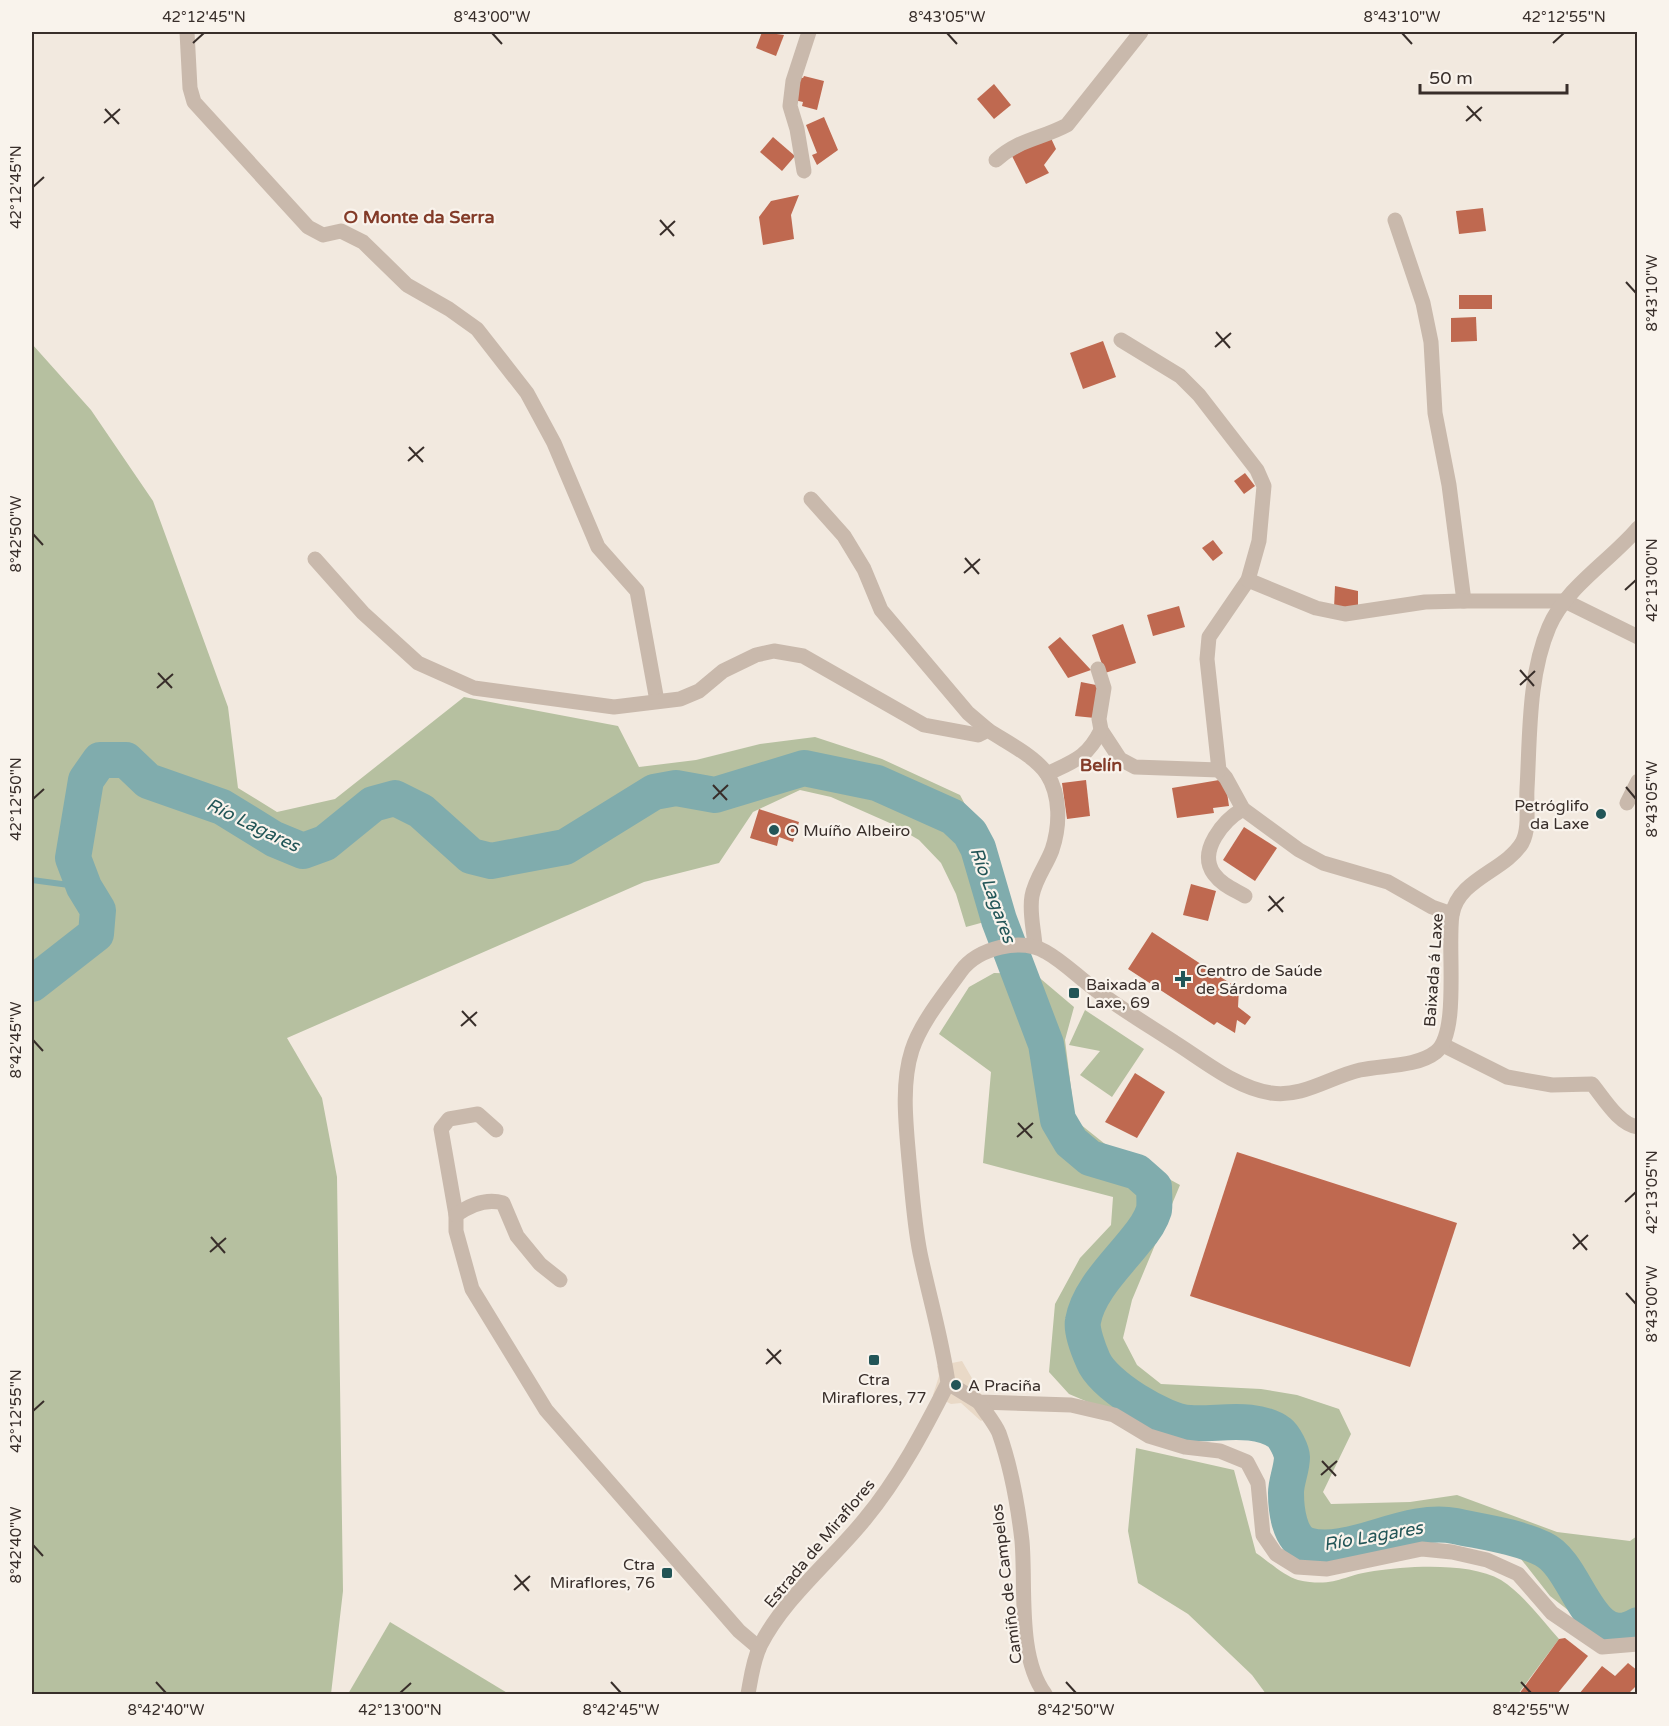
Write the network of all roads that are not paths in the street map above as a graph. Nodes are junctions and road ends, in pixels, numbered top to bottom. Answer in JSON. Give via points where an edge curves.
{"nodes":[{"id":1,"x":187,"y":32,"type":"edge"},
{"id":2,"x":809,"y":32,"type":"edge"},
{"id":3,"x":1141,"y":32,"type":"edge"},
{"id":4,"x":996,"y":160,"type":"dead end"},
{"id":5,"x":804,"y":171,"type":"dead end"},
{"id":6,"x":1395,"y":220,"type":"dead end"},
{"id":7,"x":1121,"y":340,"type":"dead end"},
{"id":8,"x":811,"y":499,"type":"dead end"},
{"id":9,"x":1638,"y":528,"type":"edge"},
{"id":10,"x":315,"y":559,"type":"dead end"},
{"id":11,"x":1248,"y":580,"type":"junction"},
{"id":12,"x":1464,"y":601,"type":"junction"},
{"id":13,"x":1565,"y":601,"type":"junction"},
{"id":14,"x":1638,"y":637,"type":"edge"},
{"id":15,"x":1098,"y":669,"type":"dead end"},
{"id":16,"x":657,"y":701,"type":"junction"},
{"id":17,"x":988,"y":730,"type":"junction"},
{"id":18,"x":1101,"y":730,"type":"junction"},
{"id":19,"x":1219,"y":770,"type":"junction"},
{"id":20,"x":1047,"y":774,"type":"junction"},
{"id":21,"x":1638,"y":781,"type":"edge"},
{"id":22,"x":1627,"y":803,"type":"dead end"},
{"id":23,"x":1243,"y":809,"type":"junction"},
{"id":24,"x":1245,"y":896,"type":"dead end"},
{"id":25,"x":1452,"y":914,"type":"junction"},
{"id":26,"x":1030,"y":946,"type":"junction"},
{"id":27,"x":1443,"y":1045,"type":"junction"},
{"id":28,"x":1638,"y":1127,"type":"edge"},
{"id":29,"x":496,"y":1130,"type":"dead end"},
{"id":30,"x":456,"y":1215,"type":"junction"},
{"id":31,"x":560,"y":1280,"type":"dead end"},
{"id":32,"x":948,"y":1383,"type":"junction"},
{"id":33,"x":979,"y":1402,"type":"junction"},
{"id":34,"x":1638,"y":1644,"type":"edge"},
{"id":35,"x":759,"y":1648,"type":"junction"},
{"id":36,"x":748,"y":1695,"type":"edge"},
{"id":37,"x":1045,"y":1695,"type":"edge"}],
"edges":[{"from":1,"to":16,"type":"street","via":[[194,102],[308,227],[323,235],[341,231],[363,242],[407,285],[477,329],[527,393],[554,443],[598,547],[637,591]]},
{"from":2,"to":5,"type":"street","via":[[793,81],[790,106]]},
{"from":3,"to":4,"type":"street","via":[[1067,125],[1021,141]]},
{"from":6,"to":12,"type":"street","via":[[1423,303],[1431,342],[1435,413]]},
{"from":7,"to":11,"type":"street","via":[[1180,376],[1257,471],[1264,486],[1264,499],[1259,542]]},
{"from":8,"to":17,"type":"street","via":[[844,536],[864,569],[881,610],[968,713]]},
{"from":9,"to":13,"type":"street","name":"Baixada á Laxe"},
{"from":10,"to":16,"type":"street","via":[[363,613],[418,663],[474,688],[614,707]]},
{"from":11,"to":12,"type":"street","via":[[1316,608],[1345,614],[1425,602]]},
{"from":11,"to":19,"type":"street","via":[[1209,637],[1207,659]]},
{"from":12,"to":13,"type":"street"},
{"from":13,"to":14,"type":"street"},
{"from":13,"to":25,"type":"street","name":"Baixada á Laxe","via":[[1549,625],[1539,660],[1530,721],[1526,831],[1522,842],[1456,902]]},
{"from":15,"to":18,"type":"street","via":[[1104,688]]},
{"from":16,"to":17,"type":"street","via":[[680,699],[699,691],[723,671],[774,651],[803,656],[924,724],[978,735]]},
{"from":17,"to":20,"type":"street"},
{"from":18,"to":19,"type":"street","via":[[1120,759],[1135,767]]},
{"from":18,"to":20,"type":"street","via":[[1082,757]]},
{"from":19,"to":23,"type":"street"},
{"from":20,"to":26,"type":"street","via":[[1057,804],[1058,825],[1051,851],[1034,885]]},
{"from":21,"to":22,"type":"street"},
{"from":23,"to":24,"type":"street","via":[[1228,818],[1215,834],[1208,862],[1223,884]]},
{"from":23,"to":25,"type":"street","via":[[1323,863],[1388,882]]},
{"from":25,"to":27,"type":"street","name":"Baixada á Laxe","via":[[1450,1018]]},
{"from":26,"to":27,"type":"street","name":"Baixada á Laxe","via":[[1048,952],[1099,993],[1213,1067],[1265,1093],[1298,1093],[1350,1072],[1426,1058]]},
{"from":26,"to":32,"type":"street","via":[[1010,946],[973,957],[919,1035],[910,1059],[906,1130],[919,1248]]},
{"from":27,"to":28,"type":"street","via":[[1507,1077],[1552,1085],[1592,1084],[1621,1118]]},
{"from":29,"to":30,"type":"street","via":[[478,1114],[449,1119],[441,1129]]},
{"from":30,"to":31,"type":"street","via":[[467,1207],[493,1200],[503,1203],[517,1236],[540,1264]]},
{"from":30,"to":35,"type":"street","via":[[456,1231],[472,1289],[546,1410],[739,1631]]},
{"from":32,"to":33,"type":"street"},
{"from":32,"to":35,"type":"street","name":"Estrada de Miraflores","via":[[890,1487],[815,1574]]},
{"from":33,"to":34,"type":"street","via":[[1071,1405],[1114,1415],[1149,1436],[1185,1447],[1220,1451],[1247,1462],[1258,1483],[1263,1535],[1276,1554],[1297,1567],[1327,1569],[1422,1549],[1452,1552],[1487,1560],[1518,1574],[1552,1613],[1602,1647]]},
{"from":33,"to":37,"type":"street","name":"Camiño de Campelos","via":[[998,1431],[1009,1470],[1022,1542],[1029,1655]]},
{"from":35,"to":36,"type":"street","name":"Estrada de Miraflores"}]}
